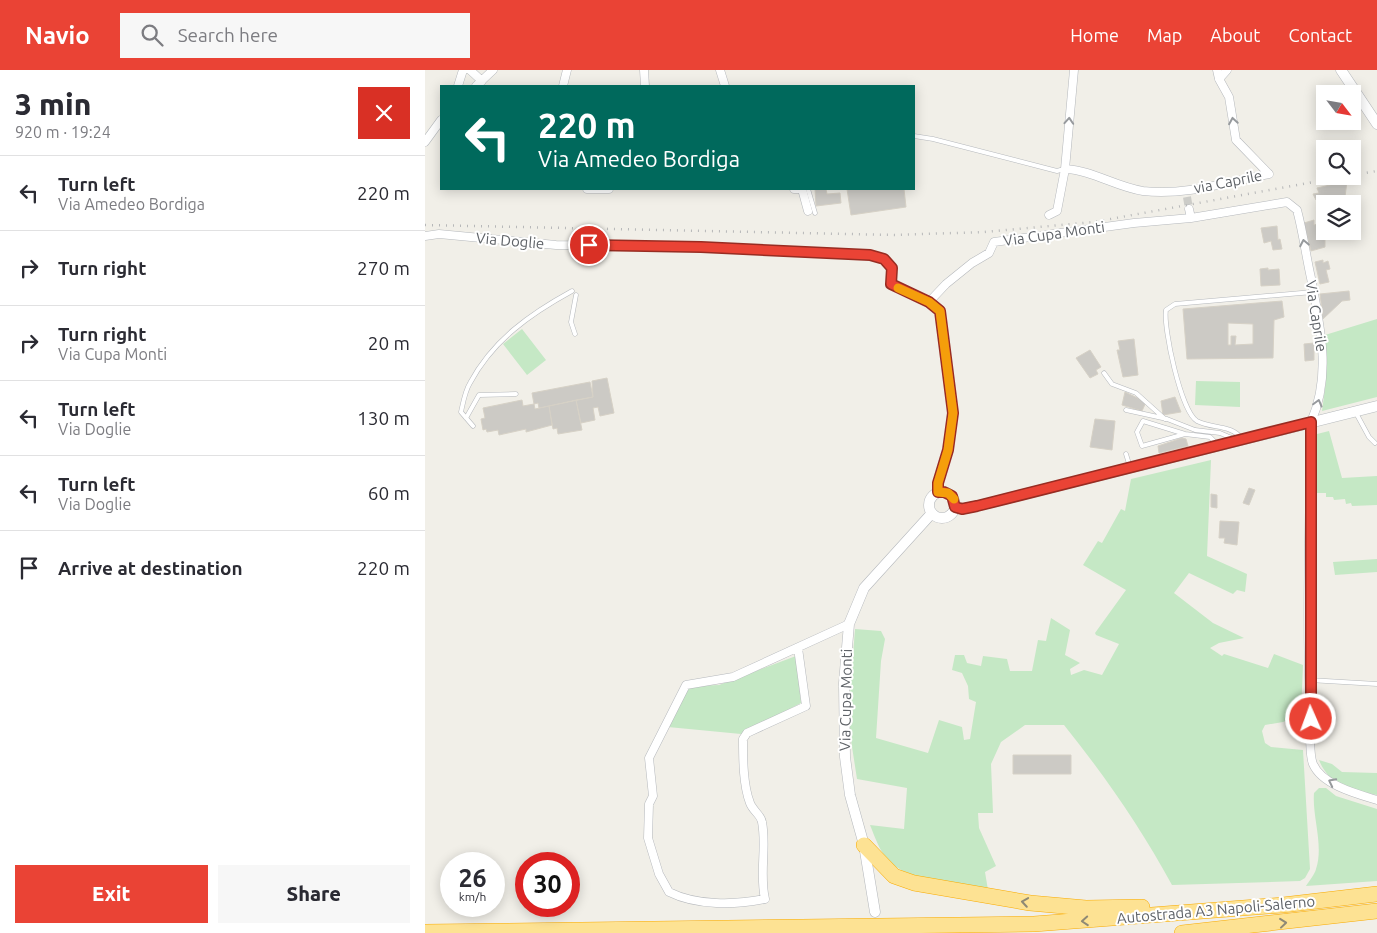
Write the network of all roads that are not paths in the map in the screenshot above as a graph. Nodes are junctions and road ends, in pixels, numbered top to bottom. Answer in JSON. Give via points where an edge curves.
{"nodes":[{"id":1,"x":463,"y":70,"type":"edge"},
{"id":2,"x":470,"y":70,"type":"edge"},
{"id":3,"x":567,"y":70,"type":"edge"},
{"id":4,"x":644,"y":70,"type":"edge"},
{"id":5,"x":720,"y":70,"type":"edge"},
{"id":6,"x":1075,"y":70,"type":"edge"},
{"id":7,"x":1227,"y":70,"type":"edge"},
{"id":8,"x":1341,"y":70,"type":"edge"},
{"id":9,"x":490,"y":71,"type":"edge"},
{"id":10,"x":1218,"y":74,"type":"edge"},
{"id":11,"x":479,"y":84,"type":"edge"},
{"id":12,"x":458,"y":85,"type":"edge"},
{"id":13,"x":563,"y":85,"type":"edge"},
{"id":14,"x":645,"y":85,"type":"edge"},
{"id":15,"x":725,"y":85,"type":"edge"},
{"id":16,"x":440,"y":121,"type":"edge"},
{"id":17,"x":1377,"y":124,"type":"edge"},
{"id":18,"x":915,"y":136,"type":"edge"},
{"id":19,"x":425,"y":142,"type":"edge"},
{"id":20,"x":1065,"y":169,"type":"junction"},
{"id":21,"x":802,"y":190,"type":"edge"},
{"id":22,"x":809,"y":190,"type":"edge"},
{"id":23,"x":1189,"y":209,"type":"tunnel mouth"},
{"id":24,"x":811,"y":212,"type":"joint"},
{"id":25,"x":1049,"y":215,"type":"dead end"},
{"id":26,"x":1191,"y":218,"type":"junction"},
{"id":27,"x":425,"y":236,"type":"edge"},
{"id":28,"x":1313,"y":292,"type":"junction"},
{"id":29,"x":929,"y":302,"type":"junction"},
{"id":30,"x":575,"y":334,"type":"dead end"},
{"id":31,"x":1104,"y":373,"type":"dead end"},
{"id":32,"x":516,"y":394,"type":"dead end"},
{"id":33,"x":1377,"y":406,"type":"edge"},
{"id":34,"x":1126,"y":410,"type":"dead end"},
{"id":35,"x":1355,"y":411,"type":"junction"},
{"id":36,"x":466,"y":418,"type":"junction"},
{"id":37,"x":1165,"y":419,"type":"junction"},
{"id":38,"x":1311,"y":422,"type":"junction"},
{"id":39,"x":473,"y":426,"type":"dead end"},
{"id":40,"x":1185,"y":434,"type":"junction"},
{"id":41,"x":1239,"y":440,"type":"junction"},
{"id":42,"x":1375,"y":443,"type":"dead end"},
{"id":43,"x":1218,"y":445,"type":"junction"},
{"id":44,"x":1126,"y":454,"type":"dead end"},
{"id":45,"x":1129,"y":467,"type":"junction"},
{"id":46,"x":938,"y":492,"type":"junction"},
{"id":47,"x":955,"y":507,"type":"junction"},
{"id":48,"x":932,"y":513,"type":"junction"},
{"id":49,"x":849,"y":624,"type":"junction"},
{"id":50,"x":798,"y":648,"type":"junction"},
{"id":51,"x":1309,"y":680,"type":"junction"},
{"id":52,"x":1377,"y":684,"type":"edge"},
{"id":53,"x":1377,"y":800,"type":"edge"},
{"id":54,"x":864,"y":845,"type":"junction"},
{"id":55,"x":1377,"y":894,"type":"edge"},
{"id":56,"x":1283,"y":905,"type":"junction"},
{"id":57,"x":1377,"y":911,"type":"edge"},
{"id":58,"x":875,"y":912,"type":"dead end"},
{"id":59,"x":425,"y":932,"type":"edge"},
{"id":60,"x":1182,"y":933,"type":"edge"}],
"edges":[{"from":1,"to":12,"type":"street"},
{"from":2,"to":11,"type":"street"},
{"from":3,"to":13,"type":"street"},
{"from":4,"to":14,"type":"street"},
{"from":5,"to":15,"type":"street"},
{"from":20,"to":6,"type":"street","one_way":true},
{"from":7,"to":10,"type":"street"},
{"from":8,"to":17,"type":"street"},
{"from":9,"to":11,"type":"street"},
{"from":20,"to":10,"type":"street","name":"via Caprile","one_way":true,"via":[[1141,190],[1187,194],[1269,174],[1236,140],[1229,97]]},
{"from":16,"to":19,"type":"street"},
{"from":18,"to":20,"type":"lane","via":[[1057,171]]},
{"from":20,"to":25,"type":"street","via":[[1057,211]]},
{"from":21,"to":24,"type":"street"},
{"from":22,"to":24,"type":"lane"},
{"from":23,"to":26,"type":"street","name":"Via Caprile"},
{"from":28,"to":26,"type":"street","name":"Via Caprile","one_way":true,"via":[[1297,210],[1287,202]]},
{"from":26,"to":29,"type":"street","name":"Via Cupa Monti","via":[[994,242],[989,253],[946,284]]},
{"from":27,"to":29,"type":"street","name":"Via Doglie","via":[[439,234],[556,245],[701,247],[870,255],[884,259],[892,268],[891,284]]},
{"from":38,"to":28,"type":"street","name":"Via Caprile","one_way":true,"via":[[1319,405],[1323,362],[1322,335]]},
{"from":28,"to":41,"type":"lane","via":[[1175,304],[1166,310],[1178,385],[1191,415],[1198,422],[1234,430]]},
{"from":29,"to":46,"type":"street","via":[[940,311],[953,413]]},
{"from":30,"to":36,"type":"lane","via":[[571,322],[574,293],[524,320],[494,347],[469,384],[461,412]]},
{"from":31,"to":37,"type":"lane","via":[[1112,384],[1136,393]]},
{"from":32,"to":36,"type":"lane","via":[[479,395]]},
{"from":33,"to":35,"type":"street"},
{"from":34,"to":37,"type":"lane"},
{"from":35,"to":38,"type":"street"},
{"from":35,"to":42,"type":"lane"},
{"from":36,"to":39,"type":"lane"},
{"from":37,"to":41,"type":"lane"},
{"from":38,"to":41,"type":"street"},
{"from":38,"to":51,"type":"street","name":"Via Caprile"},
{"from":40,"to":40,"type":"lane","via":[[1143,420],[1137,432],[1142,446]]},
{"from":40,"to":43,"type":"lane","via":[[1209,437]]},
{"from":41,"to":43,"type":"street"},
{"from":43,"to":45,"type":"street"},
{"from":44,"to":45,"type":"lane"},
{"from":45,"to":47,"type":"street","via":[[977,506]]},
{"from":46,"to":47,"type":"street","via":[[952,496]]},
{"from":46,"to":48,"type":"street","via":[[930,499]]},
{"from":47,"to":48,"type":"street","via":[[946,517],[936,517]]},
{"from":48,"to":49,"type":"street","name":"Via Cupa Monti","via":[[864,588]]},
{"from":49,"to":50,"type":"street"},
{"from":49,"to":54,"type":"street","name":"Via Cupa Monti","via":[[844,683],[845,757],[850,794]]},
{"from":50,"to":50,"type":"street","via":[[733,677],[686,685],[649,758],[653,796],[649,804],[648,838],[659,874],[669,892],[693,901],[765,899],[761,875],[762,819],[748,795],[743,738],[747,733],[806,706]]},
{"from":51,"to":52,"type":"lane"},
{"from":53,"to":51,"type":"street","name":"Via Caprile","one_way":true,"via":[[1325,778],[1313,764]]},
{"from":56,"to":54,"type":"highway","one_way":true,"via":[[1229,902],[1086,908],[1030,903],[914,883],[894,876]]},
{"from":54,"to":58,"type":"street","name":"Via Cupa Monti"},
{"from":55,"to":56,"type":"highway","name":"Autostrada A3 Napoli-Salerno"},
{"from":56,"to":59,"type":"highway","name":"Autostrada A3 Napoli-Salerno","one_way":true,"via":[[1034,924]]},
{"from":60,"to":57,"type":"highway","name":"Autostrada A3 Napoli-Salerno","one_way":true}]}
